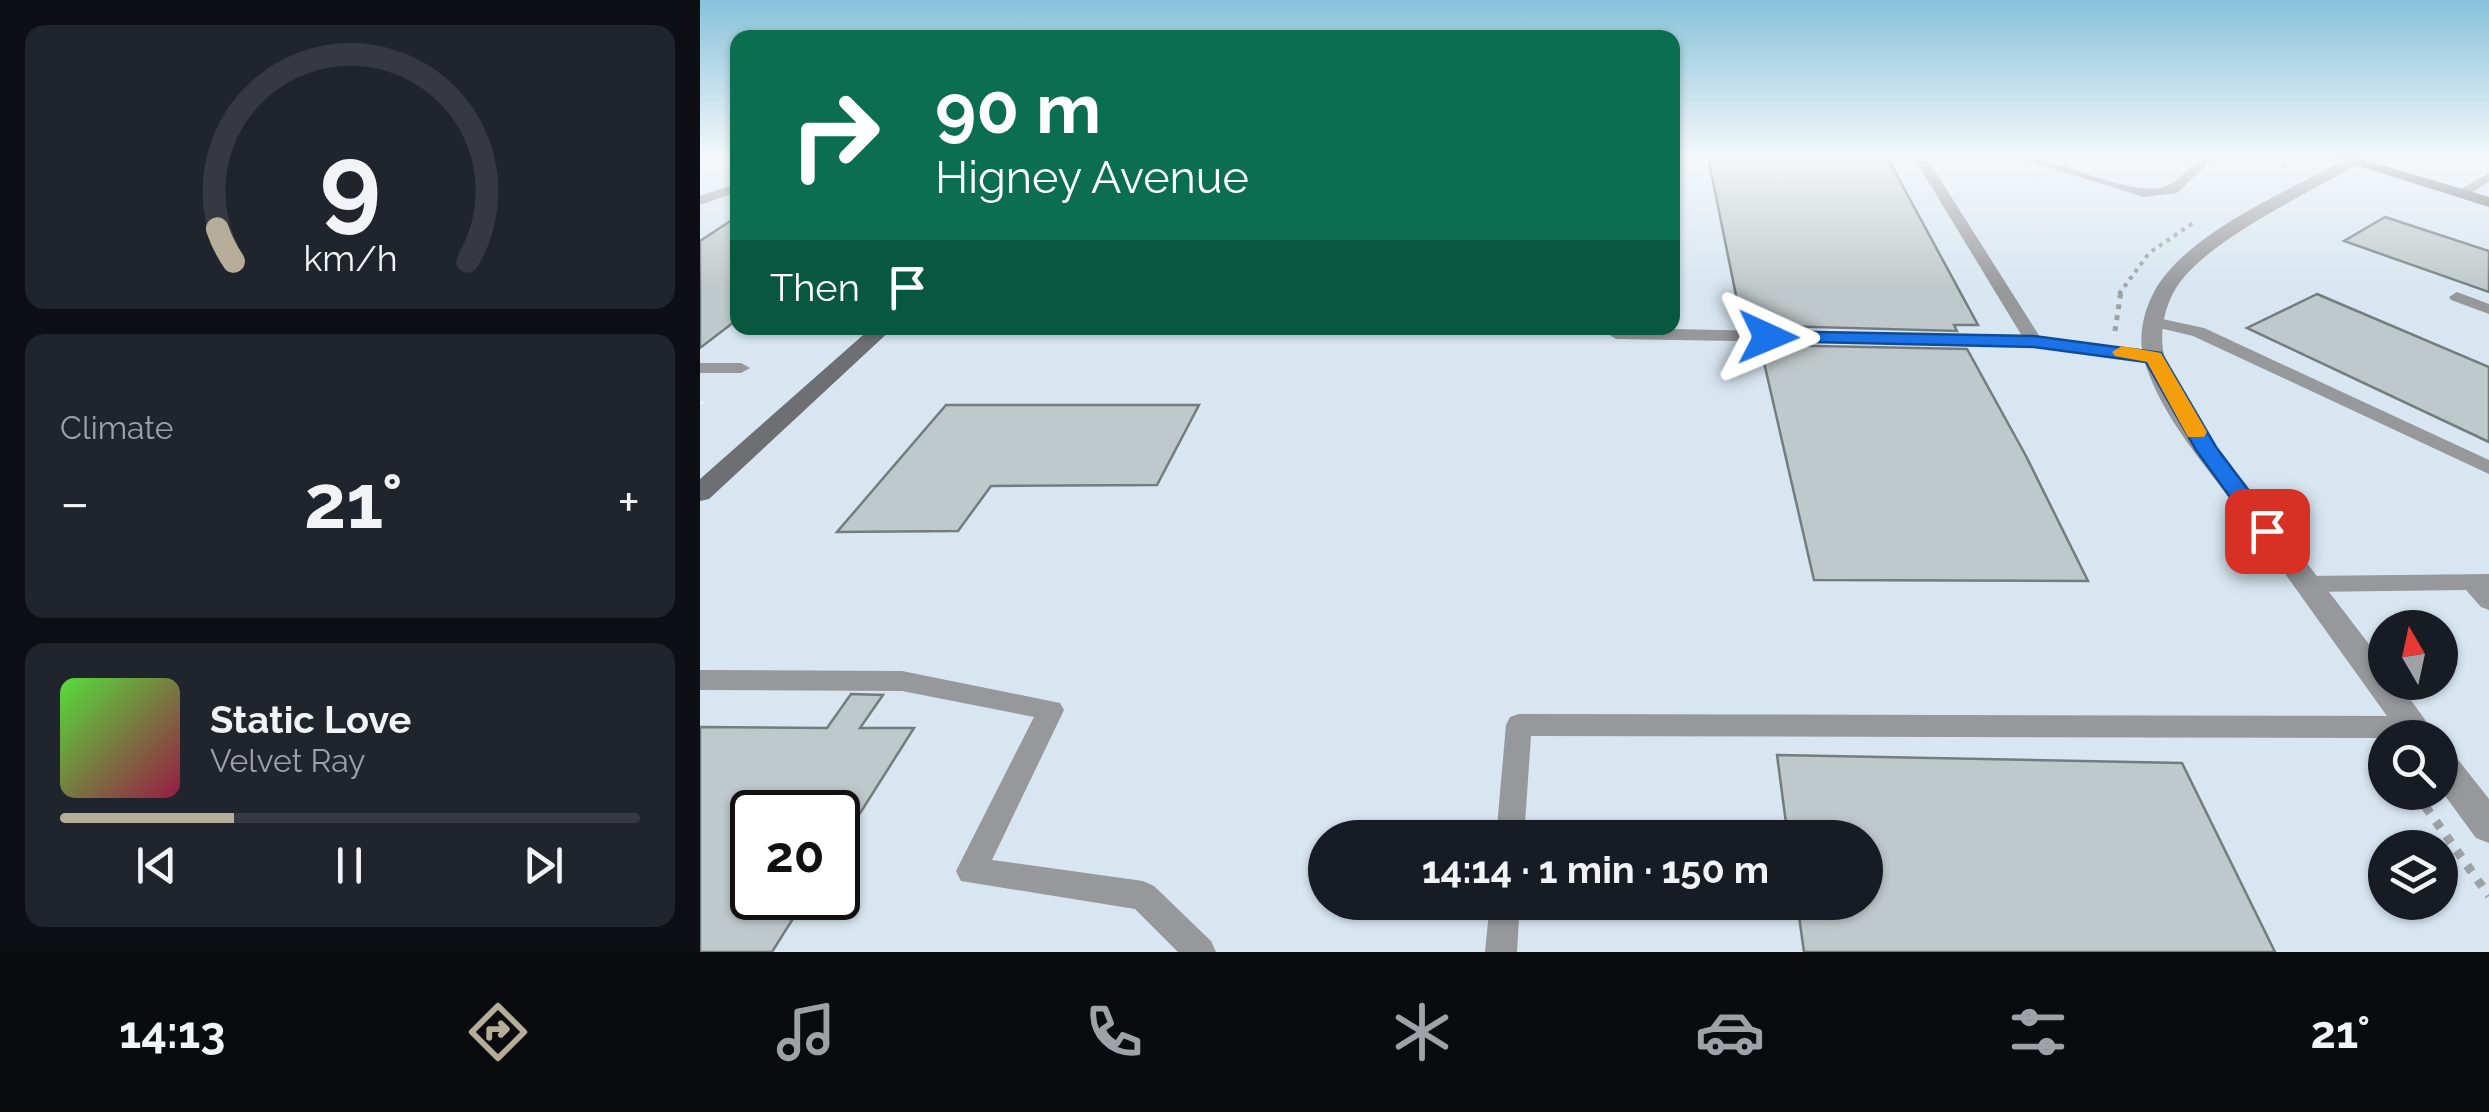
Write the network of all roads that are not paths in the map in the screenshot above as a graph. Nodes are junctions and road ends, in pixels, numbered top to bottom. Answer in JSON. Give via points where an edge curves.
{"nodes":[{"id":1,"x":1947,"y":201,"type":"edge"},
{"id":2,"x":2280,"y":201,"type":"edge"},
{"id":3,"x":2457,"y":297,"type":"dead end"},
{"id":4,"x":2489,"y":309,"type":"edge"},
{"id":5,"x":2154,"y":322,"type":"junction"},
{"id":6,"x":874,"y":335,"type":"edge"},
{"id":7,"x":1668,"y":335,"type":"edge"},
{"id":8,"x":2034,"y":342,"type":"junction"},
{"id":9,"x":2154,"y":357,"type":"junction"},
{"id":10,"x":700,"y":368,"type":"edge"},
{"id":11,"x":741,"y":368,"type":"dead end"},
{"id":12,"x":2489,"y":468,"type":"edge"},
{"id":13,"x":700,"y":493,"type":"edge"},
{"id":14,"x":2480,"y":582,"type":"edge"},
{"id":15,"x":2307,"y":584,"type":"junction"},
{"id":16,"x":2489,"y":601,"type":"edge"},
{"id":17,"x":700,"y":680,"type":"edge"},
{"id":18,"x":2409,"y":720,"type":"edge"},
{"id":19,"x":2368,"y":732,"type":"edge"},
{"id":20,"x":2458,"y":786,"type":"edge"},
{"id":21,"x":1511,"y":820,"type":"edge"},
{"id":22,"x":2489,"y":827,"type":"edge"},
{"id":23,"x":1504,"y":920,"type":"edge"},
{"id":24,"x":1200,"y":952,"type":"edge"},
{"id":25,"x":1501,"y":952,"type":"edge"}],
"edges":[{"from":1,"to":8,"type":"lane"},
{"from":2,"to":5,"type":"street","via":[[2172,278]]},
{"from":3,"to":4,"type":"lane"},
{"from":5,"to":9,"type":"street"},
{"from":5,"to":12,"type":"lane","via":[[2198,332]]},
{"from":6,"to":13,"type":"street"},
{"from":7,"to":8,"type":"lane"},
{"from":8,"to":9,"type":"lane"},
{"from":9,"to":15,"type":"street","via":[[2208,450]]},
{"from":10,"to":11,"type":"lane"},
{"from":14,"to":15,"type":"lane"},
{"from":14,"to":16,"type":"lane"},
{"from":15,"to":18,"type":"street"},
{"from":17,"to":24,"type":"lane","via":[[902,681],[1051,710],[971,871],[1142,896]]},
{"from":19,"to":21,"type":"lane","via":[[1519,724]]},
{"from":20,"to":22,"type":"street"},
{"from":23,"to":25,"type":"lane"}]}
